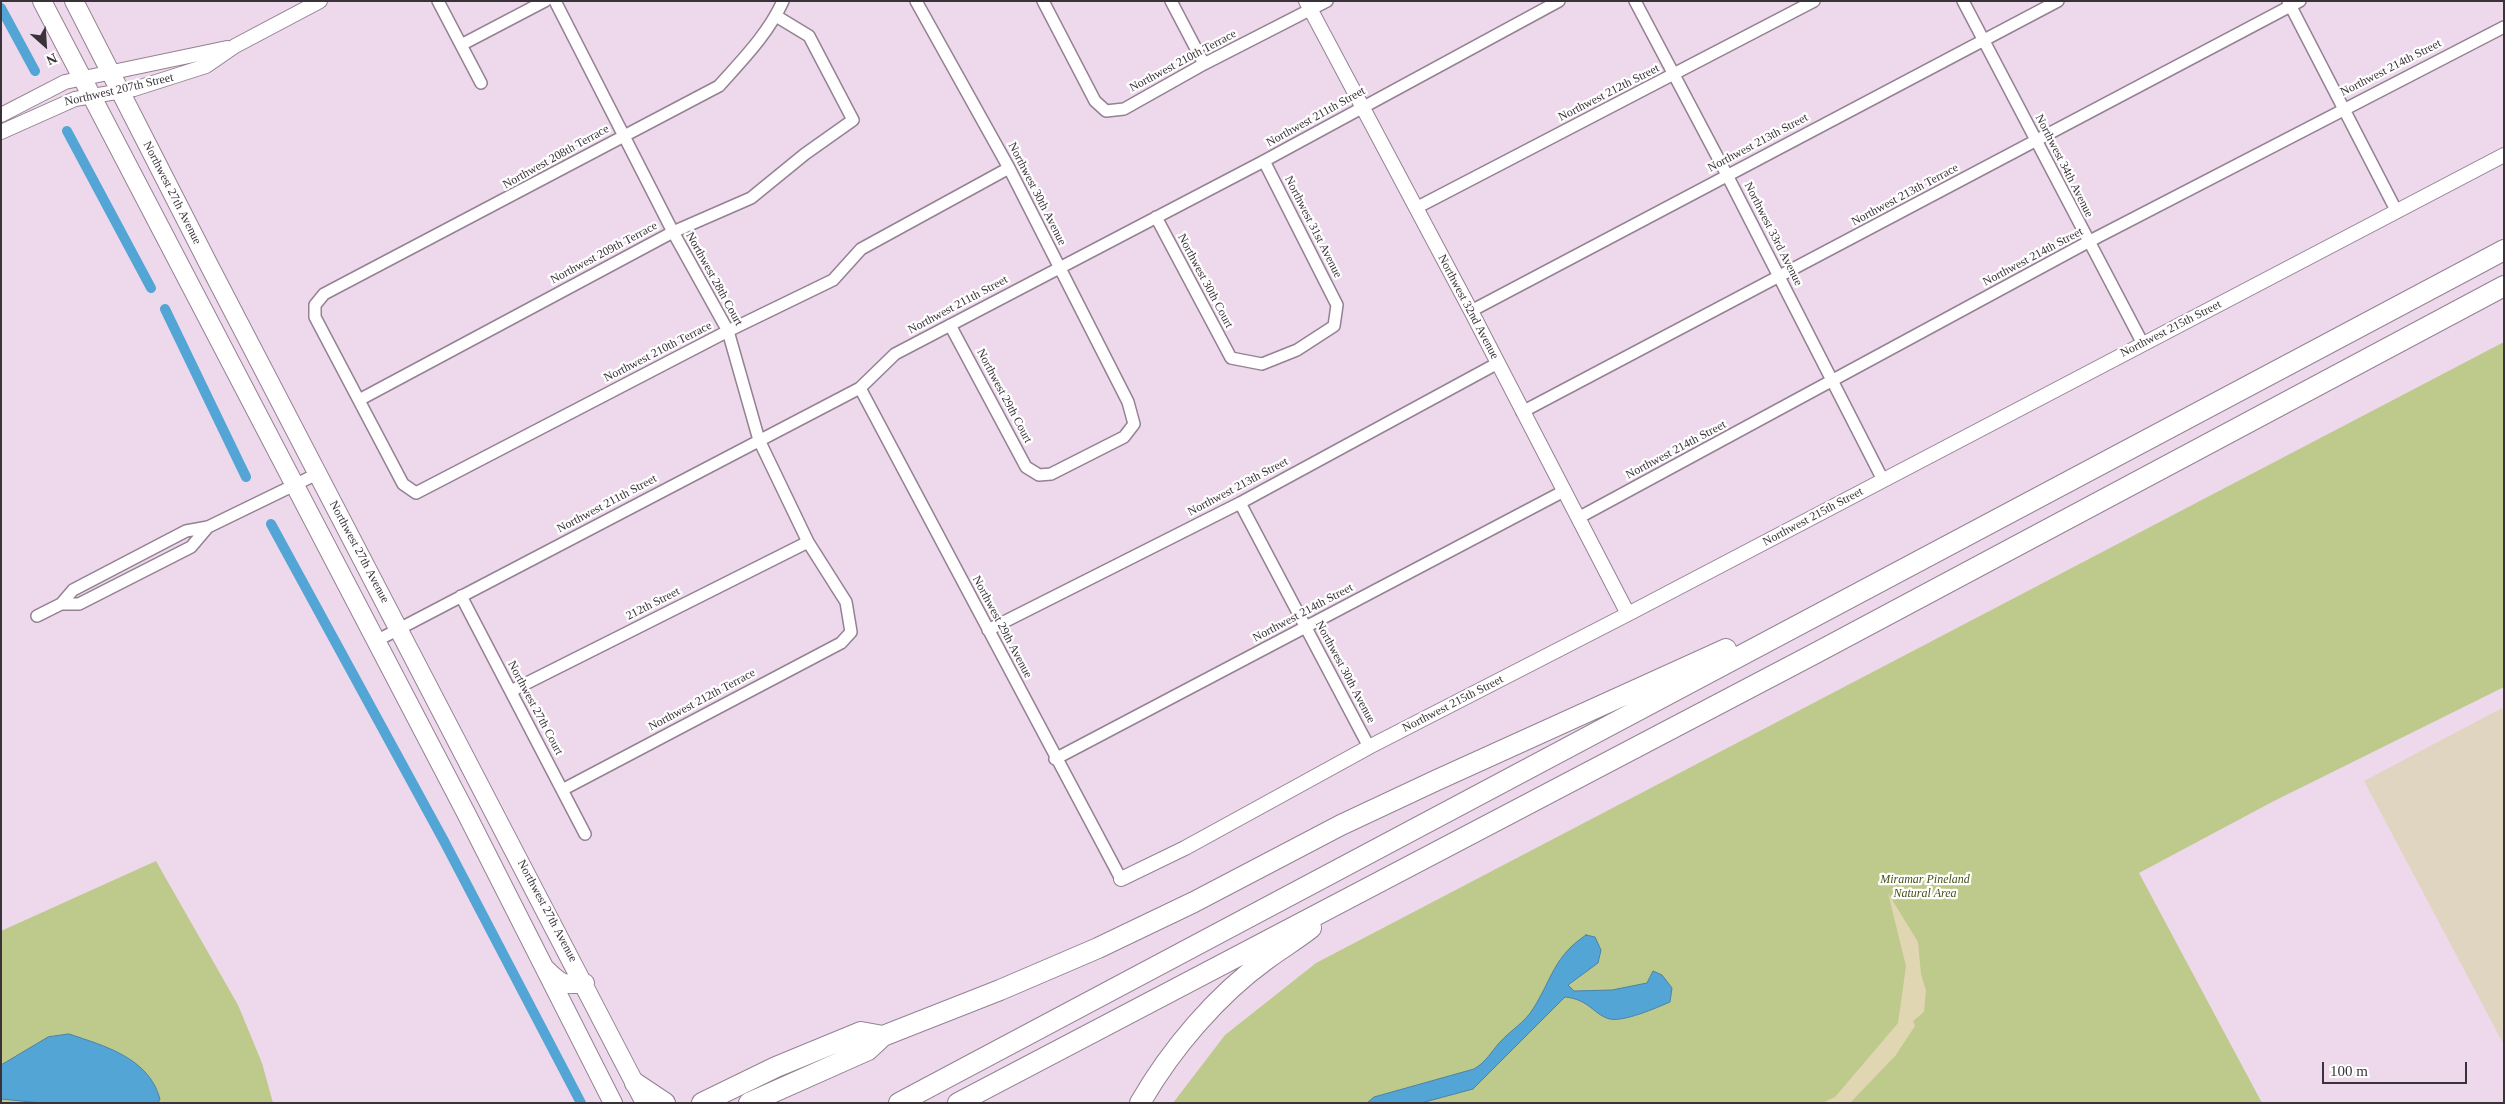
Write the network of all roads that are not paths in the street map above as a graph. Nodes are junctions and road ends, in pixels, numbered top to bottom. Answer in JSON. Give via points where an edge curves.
{"nodes":[{"id":1,"x":42,"y":1,"type":"edge"},
{"id":2,"x":74,"y":1,"type":"edge"},
{"id":3,"x":320,"y":1,"type":"edge"},
{"id":4,"x":438,"y":1,"type":"edge"},
{"id":5,"x":545,"y":1,"type":"edge"},
{"id":6,"x":555,"y":1,"type":"edge"},
{"id":7,"x":783,"y":1,"type":"edge"},
{"id":8,"x":916,"y":1,"type":"edge"},
{"id":9,"x":1043,"y":1,"type":"edge"},
{"id":10,"x":1171,"y":1,"type":"edge"},
{"id":11,"x":1327,"y":1,"type":"edge"},
{"id":12,"x":1559,"y":1,"type":"edge"},
{"id":13,"x":1635,"y":1,"type":"edge"},
{"id":14,"x":1814,"y":1,"type":"edge"},
{"id":15,"x":1963,"y":1,"type":"edge"},
{"id":16,"x":2058,"y":1,"type":"edge"},
{"id":17,"x":2293,"y":3,"type":"edge"},
{"id":18,"x":1308,"y":6,"type":"edge"},
{"id":19,"x":776,"y":16,"type":"junction"},
{"id":20,"x":2504,"y":26,"type":"edge"},
{"id":21,"x":1984,"y":40,"type":"junction"},
{"id":22,"x":461,"y":45,"type":"junction"},
{"id":23,"x":235,"y":46,"type":"junction"},
{"id":24,"x":1204,"y":64,"type":"junction"},
{"id":25,"x":111,"y":73,"type":"junction"},
{"id":26,"x":1674,"y":75,"type":"junction"},
{"id":27,"x":82,"y":78,"type":"junction"},
{"id":28,"x":481,"y":83,"type":"dead end"},
{"id":29,"x":120,"y":91,"type":"junction"},
{"id":30,"x":91,"y":96,"type":"junction"},
{"id":31,"x":1361,"y":108,"type":"junction"},
{"id":32,"x":2343,"y":108,"type":"junction"},
{"id":33,"x":1,"y":115,"type":"edge"},
{"id":34,"x":1,"y":132,"type":"edge"},
{"id":35,"x":624,"y":134,"type":"junction"},
{"id":36,"x":2036,"y":142,"type":"junction"},
{"id":37,"x":2504,"y":155,"type":"edge"},
{"id":38,"x":1264,"y":161,"type":"junction"},
{"id":39,"x":1009,"y":168,"type":"junction"},
{"id":40,"x":1727,"y":175,"type":"junction"},
{"id":41,"x":1416,"y":208,"type":"junction"},
{"id":42,"x":2397,"y":212,"type":"junction"},
{"id":43,"x":1156,"y":217,"type":"junction"},
{"id":44,"x":673,"y":232,"type":"junction"},
{"id":45,"x":2088,"y":242,"type":"junction"},
{"id":46,"x":2504,"y":250,"type":"edge"},
{"id":47,"x":1059,"y":267,"type":"junction"},
{"id":48,"x":211,"y":269,"type":"junction"},
{"id":49,"x":1779,"y":276,"type":"junction"},
{"id":50,"x":188,"y":281,"type":"junction"},
{"id":51,"x":2504,"y":286,"type":"edge"},
{"id":52,"x":1471,"y":311,"type":"junction"},
{"id":53,"x":950,"y":325,"type":"junction"},
{"id":54,"x":728,"y":331,"type":"junction"},
{"id":55,"x":2143,"y":344,"type":"junction"},
{"id":56,"x":1231,"y":358,"type":"joint"},
{"id":57,"x":1498,"y":363,"type":"junction"},
{"id":58,"x":1833,"y":381,"type":"junction"},
{"id":59,"x":860,"y":388,"type":"junction"},
{"id":60,"x":359,"y":400,"type":"junction"},
{"id":61,"x":1522,"y":412,"type":"junction"},
{"id":62,"x":759,"y":440,"type":"junction"},
{"id":63,"x":317,"y":474,"type":"junction"},
{"id":64,"x":1039,"y":475,"type":"joint"},
{"id":65,"x":1883,"y":480,"type":"junction"},
{"id":66,"x":296,"y":485,"type":"junction"},
{"id":67,"x":1564,"y":491,"type":"junction"},
{"id":68,"x":1240,"y":503,"type":"junction"},
{"id":69,"x":1578,"y":518,"type":"junction"},
{"id":70,"x":208,"y":527,"type":"junction"},
{"id":71,"x":808,"y":542,"type":"junction"},
{"id":72,"x":461,"y":596,"type":"junction"},
{"id":73,"x":62,"y":604,"type":"junction"},
{"id":74,"x":1628,"y":614,"type":"junction"},
{"id":75,"x":38,"y":616,"type":"dead end"},
{"id":76,"x":1306,"y":628,"type":"junction"},
{"id":77,"x":399,"y":629,"type":"junction"},
{"id":78,"x":988,"y":630,"type":"junction"},
{"id":79,"x":851,"y":632,"type":"joint"},
{"id":80,"x":1783,"y":633,"type":"junction"},
{"id":81,"x":376,"y":641,"type":"junction"},
{"id":82,"x":511,"y":691,"type":"junction"},
{"id":83,"x":1369,"y":747,"type":"junction"},
{"id":84,"x":1055,"y":759,"type":"junction"},
{"id":85,"x":477,"y":778,"type":"junction"},
{"id":86,"x":562,"y":790,"type":"junction"},
{"id":87,"x":466,"y":813,"type":"junction"},
{"id":88,"x":500,"y":823,"type":"junction"},
{"id":89,"x":585,"y":834,"type":"dead end"},
{"id":90,"x":1121,"y":879,"type":"joint"},
{"id":91,"x":1352,"y":896,"type":"junction"},
{"id":92,"x":541,"y":964,"type":"junction"},
{"id":93,"x":585,"y":984,"type":"junction"},
{"id":94,"x":883,"y":1036,"type":"junction"},
{"id":95,"x":635,"y":1084,"type":"junction"},
{"id":96,"x":697,"y":1102,"type":"edge"},
{"id":97,"x":612,"y":1103,"type":"edge"},
{"id":98,"x":646,"y":1103,"type":"edge"},
{"id":99,"x":665,"y":1103,"type":"edge"},
{"id":100,"x":749,"y":1103,"type":"edge"},
{"id":101,"x":899,"y":1103,"type":"edge"},
{"id":102,"x":958,"y":1103,"type":"edge"},
{"id":103,"x":1140,"y":1103,"type":"edge"}],
"edges":[{"from":1,"to":27,"type":"main road","name":"Northwest 27th Avenue"},
{"from":2,"to":25,"type":"main road","name":"Northwest 27th Avenue"},
{"from":3,"to":23,"type":"street","name":"Northwest 207th Street"},
{"from":4,"to":22,"type":"street"},
{"from":5,"to":22,"type":"street"},
{"from":6,"to":35,"type":"street","name":"Northwest 28th Court"},
{"from":7,"to":19,"type":"street","name":"Northwest 208th Terrace"},
{"from":8,"to":39,"type":"street","name":"Northwest 30th Avenue"},
{"from":9,"to":24,"type":"street","name":"Northwest 210th Terrace","via":[[1095,101],[1106,112],[1124,109]]},
{"from":10,"to":24,"type":"street"},
{"from":11,"to":18,"type":"street","name":"Northwest 210th Terrace"},
{"from":12,"to":31,"type":"street","name":"Northwest 211th Street"},
{"from":13,"to":26,"type":"street","name":"Northwest 33rd Avenue"},
{"from":14,"to":26,"type":"street","name":"Northwest 212th Street"},
{"from":15,"to":21,"type":"street","name":"Northwest 34th Avenue"},
{"from":16,"to":21,"type":"street","name":"Northwest 213th Street"},
{"from":17,"to":32,"type":"street"},
{"from":17,"to":36,"type":"street","name":"Northwest 213th Terrace"},
{"from":18,"to":24,"type":"street","name":"Northwest 210th Terrace"},
{"from":18,"to":31,"type":"street","name":"Northwest 32nd Avenue"},
{"from":19,"to":35,"type":"street","name":"Northwest 208th Terrace","via":[[719,86]]},
{"from":19,"to":44,"type":"street","name":"Northwest 209th Terrace","via":[[809,36],[853,120],[751,198]]},
{"from":20,"to":32,"type":"street","name":"Northwest 214th Street"},
{"from":21,"to":36,"type":"street","name":"Northwest 34th Avenue"},
{"from":21,"to":40,"type":"street","name":"Northwest 213th Street"},
{"from":22,"to":28,"type":"street"},
{"from":23,"to":25,"type":"street","name":"Northwest 207th Street"},
{"from":23,"to":29,"type":"street","name":"Northwest 207th Street","via":[[206,66]]},
{"from":25,"to":27,"type":"street","name":"Northwest 207th Street"},
{"from":25,"to":29,"type":"main road","name":"Northwest 27th Avenue"},
{"from":26,"to":40,"type":"street","name":"Northwest 33rd Avenue"},
{"from":26,"to":41,"type":"street","name":"Northwest 212th Street"},
{"from":27,"to":30,"type":"main road","name":"Northwest 27th Avenue"},
{"from":27,"to":33,"type":"street","name":"Northwest 207th Street","via":[[65,82]]},
{"from":29,"to":30,"type":"street","name":"Northwest 207th Street"},
{"from":29,"to":48,"type":"main road","name":"Northwest 27th Avenue"},
{"from":30,"to":34,"type":"street","name":"Northwest 207th Street","via":[[49,108]]},
{"from":30,"to":50,"type":"main road","name":"Northwest 27th Avenue"},
{"from":31,"to":38,"type":"street","name":"Northwest 211th Street"},
{"from":31,"to":41,"type":"street","name":"Northwest 32nd Avenue"},
{"from":32,"to":42,"type":"street"},
{"from":32,"to":45,"type":"street","name":"Northwest 214th Street"},
{"from":35,"to":44,"type":"street","name":"Northwest 28th Court"},
{"from":35,"to":60,"type":"street","name":"Northwest 208th Terrace","via":[[497,205],[324,294],[315,305],[315,317]]},
{"from":36,"to":45,"type":"street","name":"Northwest 34th Avenue"},
{"from":36,"to":49,"type":"street","name":"Northwest 213th Terrace"},
{"from":37,"to":42,"type":"street","name":"Northwest 215th Street"},
{"from":38,"to":43,"type":"street","name":"Northwest 211th Street"},
{"from":38,"to":56,"type":"street","name":"Northwest 31st Avenue","via":[[1337,305],[1334,326],[1296,350],[1262,364]]},
{"from":39,"to":47,"type":"street","name":"Northwest 30th Avenue"},
{"from":39,"to":54,"type":"street","name":"Northwest 210th Terrace","via":[[862,248],[832,280]]},
{"from":40,"to":49,"type":"street","name":"Northwest 33rd Avenue"},
{"from":40,"to":52,"type":"street","name":"Northwest 213th Street"},
{"from":41,"to":52,"type":"street","name":"Northwest 32nd Avenue"},
{"from":42,"to":55,"type":"street","name":"Northwest 215th Street"},
{"from":43,"to":47,"type":"street","name":"Northwest 211th Street"},
{"from":43,"to":56,"type":"street","name":"Northwest 30th Court"},
{"from":44,"to":54,"type":"street","name":"Northwest 28th Court"},
{"from":44,"to":60,"type":"street","name":"Northwest 209th Terrace"},
{"from":45,"to":55,"type":"street","name":"Northwest 34th Avenue"},
{"from":45,"to":58,"type":"street","name":"Northwest 214th Street"},
{"from":46,"to":80,"type":"highway"},
{"from":47,"to":53,"type":"street","name":"Northwest 211th Street"},
{"from":47,"to":64,"type":"street","name":"Northwest 30th Avenue","via":[[1128,402],[1134,424],[1124,437],[1051,474]]},
{"from":48,"to":50,"type":"main road"},
{"from":48,"to":63,"type":"main road","name":"Northwest 27th Avenue"},
{"from":49,"to":58,"type":"street","name":"Northwest 33rd Avenue"},
{"from":49,"to":61,"type":"street","name":"Northwest 213th Terrace"},
{"from":50,"to":66,"type":"main road","name":"Northwest 27th Avenue"},
{"from":51,"to":91,"type":"highway"},
{"from":52,"to":57,"type":"street","name":"Northwest 32nd Avenue"},
{"from":53,"to":59,"type":"street","name":"Northwest 211th Street","via":[[895,354]]},
{"from":53,"to":64,"type":"street","name":"Northwest 29th Court","via":[[1026,466]]},
{"from":54,"to":60,"type":"street","name":"Northwest 210th Terrace","via":[[416,493],[403,484]]},
{"from":54,"to":62,"type":"street","name":"Northwest 28th Court"},
{"from":55,"to":65,"type":"street","name":"Northwest 215th Street"},
{"from":57,"to":61,"type":"street","name":"Northwest 32nd Avenue"},
{"from":57,"to":68,"type":"street","name":"Northwest 213th Street"},
{"from":58,"to":65,"type":"street","name":"Northwest 33rd Avenue"},
{"from":58,"to":69,"type":"street","name":"Northwest 214th Street"},
{"from":59,"to":62,"type":"street","name":"Northwest 211th Street"},
{"from":59,"to":78,"type":"street","name":"Northwest 29th Avenue"},
{"from":61,"to":67,"type":"street","name":"Northwest 32nd Avenue"},
{"from":62,"to":71,"type":"street","name":"Northwest 28th Court"},
{"from":62,"to":72,"type":"street","name":"Northwest 211th Street"},
{"from":63,"to":66,"type":"street"},
{"from":63,"to":77,"type":"main road","name":"Northwest 27th Avenue"},
{"from":65,"to":74,"type":"street","name":"Northwest 215th Street"},
{"from":66,"to":70,"type":"street"},
{"from":66,"to":81,"type":"main road","name":"Northwest 27th Avenue"},
{"from":67,"to":69,"type":"street","name":"Northwest 32nd Avenue"},
{"from":67,"to":76,"type":"street","name":"Northwest 214th Street"},
{"from":68,"to":76,"type":"street","name":"Northwest 30th Avenue"},
{"from":68,"to":78,"type":"street","name":"Northwest 213th Street"},
{"from":69,"to":74,"type":"street","name":"Northwest 32nd Avenue"},
{"from":70,"to":73,"type":"street","via":[[186,531],[73,590]]},
{"from":70,"to":73,"type":"street","via":[[190,547],[79,604]]},
{"from":71,"to":79,"type":"street","name":"Northwest 28th Court","via":[[846,602]]},
{"from":71,"to":82,"type":"street","name":"212th Street"},
{"from":72,"to":77,"type":"street","name":"Northwest 211th Street"},
{"from":72,"to":82,"type":"street","name":"Northwest 27th Court"},
{"from":73,"to":75,"type":"street"},
{"from":74,"to":83,"type":"street","name":"Northwest 215th Street"},
{"from":76,"to":83,"type":"street","name":"Northwest 30th Avenue"},
{"from":76,"to":84,"type":"street","name":"Northwest 214th Street"},
{"from":77,"to":81,"type":"street","name":"Northwest 211th Street"},
{"from":77,"to":85,"type":"main road","name":"Northwest 27th Avenue"},
{"from":78,"to":84,"type":"street","name":"Northwest 29th Avenue"},
{"from":79,"to":86,"type":"street","name":"Northwest 212th Terrace","via":[[841,643]]},
{"from":80,"to":94,"type":"highway","via":[[1735,646],[1535,734],[1341,826],[1118,939]]},
{"from":80,"to":101,"type":"highway"},
{"from":81,"to":87,"type":"main road","name":"Northwest 27th Avenue"},
{"from":82,"to":86,"type":"street","name":"Northwest 27th Court"},
{"from":83,"to":90,"type":"street","name":"Northwest 215th Street","via":[[1185,848]]},
{"from":84,"to":90,"type":"street","name":"Northwest 29th Avenue"},
{"from":85,"to":87,"type":"main road","via":[[475,793]]},
{"from":85,"to":88,"type":"main road","name":"Northwest 27th Avenue"},
{"from":86,"to":89,"type":"street","name":"Northwest 27th Court"},
{"from":87,"to":88,"type":"main road","via":[[487,816]]},
{"from":87,"to":92,"type":"main road","name":"Northwest 27th Avenue"},
{"from":88,"to":93,"type":"main road","name":"Northwest 27th Avenue"},
{"from":91,"to":102,"type":"highway"},
{"from":91,"to":103,"type":"highway","via":[[1266,959],[1210,1010],[1179,1046]]},
{"from":92,"to":93,"type":"main road","via":[[560,982]]},
{"from":92,"to":97,"type":"main road","name":"Northwest 27th Avenue"},
{"from":93,"to":95,"type":"main road","name":"Northwest 27th Avenue"},
{"from":94,"to":96,"type":"highway","via":[[861,1032]]},
{"from":94,"to":100,"type":"highway","via":[[868,1050]]},
{"from":95,"to":98,"type":"main road","name":"Northwest 27th Avenue"},
{"from":95,"to":99,"type":"highway"}]}
